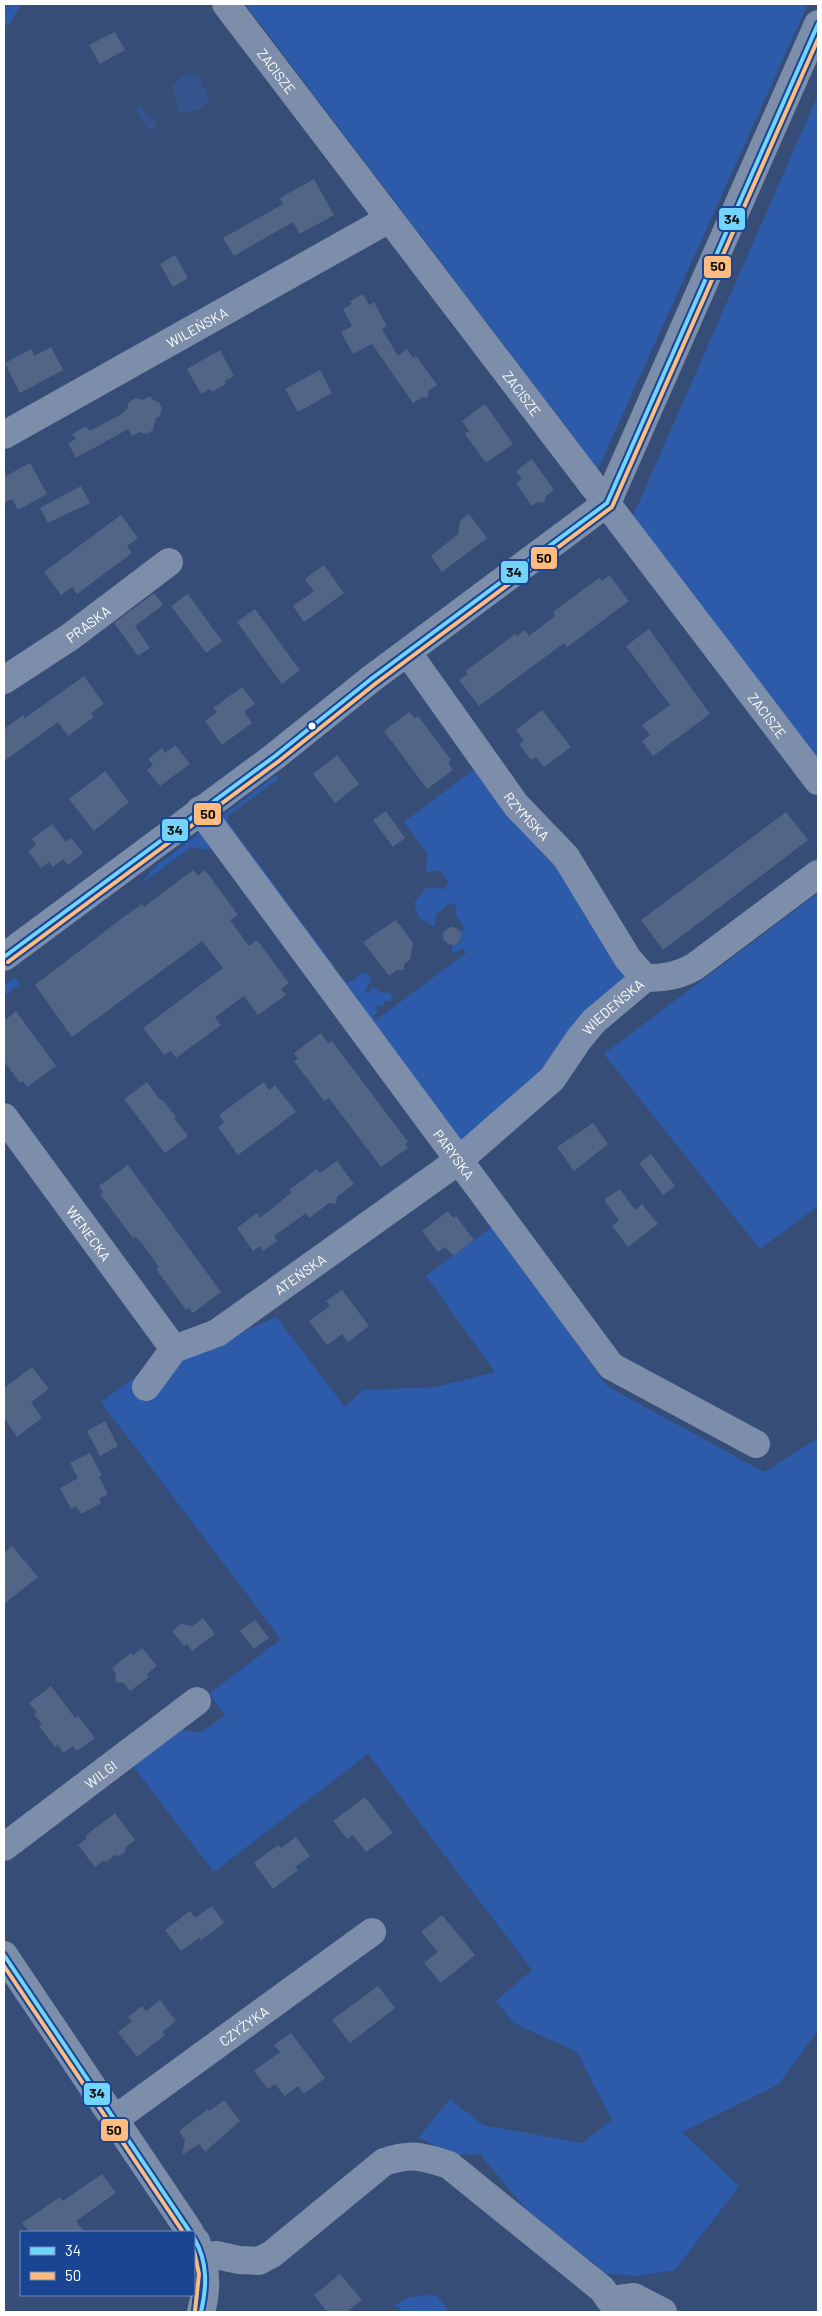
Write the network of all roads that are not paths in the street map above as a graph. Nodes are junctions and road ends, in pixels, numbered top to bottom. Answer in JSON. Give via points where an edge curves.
{"nodes":[{"id":1,"x":226,"y":4,"type":"edge"},
{"id":2,"x":818,"y":24,"type":"edge"},
{"id":3,"x":389,"y":219,"type":"junction"},
{"id":4,"x":4,"y":435,"type":"edge"},
{"id":5,"x":607,"y":503,"type":"junction"},
{"id":6,"x":169,"y":562,"type":"dead end"},
{"id":7,"x":408,"y":653,"type":"junction"},
{"id":8,"x":4,"y":680,"type":"edge"},
{"id":9,"x":818,"y":781,"type":"edge"},
{"id":10,"x":200,"y":810,"type":"junction"},
{"id":11,"x":818,"y":874,"type":"edge"},
{"id":12,"x":4,"y":957,"type":"edge"},
{"id":13,"x":645,"y":978,"type":"junction"},
{"id":14,"x":4,"y":1117,"type":"edge"},
{"id":15,"x":458,"y":1161,"type":"junction"},
{"id":16,"x":174,"y":1349,"type":"junction"},
{"id":17,"x":146,"y":1387,"type":"dead end"},
{"id":18,"x":756,"y":1444,"type":"dead end"},
{"id":19,"x":197,"y":1701,"type":"dead end"},
{"id":20,"x":4,"y":1848,"type":"edge"},
{"id":21,"x":372,"y":1932,"type":"dead end"},
{"id":22,"x":4,"y":1954,"type":"edge"},
{"id":23,"x":115,"y":2119,"type":"junction"},
{"id":24,"x":189,"y":2231,"type":"edge"},
{"id":25,"x":198,"y":2248,"type":"edge"},
{"id":26,"x":607,"y":2306,"type":"edge"},
{"id":27,"x":201,"y":2312,"type":"edge"},
{"id":28,"x":663,"y":2312,"type":"edge"}],
"edges":[{"from":1,"to":3,"type":"street","name":"ZACISZE"},
{"from":2,"to":5,"type":"street"},
{"from":3,"to":4,"type":"street","name":"WILEŃSKA"},
{"from":3,"to":5,"type":"street","name":"ZACISZE"},
{"from":5,"to":7,"type":"street"},
{"from":5,"to":9,"type":"street","name":"ZACISZE"},
{"from":6,"to":8,"type":"street","name":"PRASKA","via":[[70,637]]},
{"from":7,"to":10,"type":"street"},
{"from":7,"to":13,"type":"street","name":"RZYMSKA","via":[[516,805],[566,857],[628,959]]},
{"from":10,"to":12,"type":"street"},
{"from":10,"to":15,"type":"street","name":"PARYSKA"},
{"from":11,"to":13,"type":"street","name":"WIEDEŃSKA","via":[[694,967],[681,974]]},
{"from":13,"to":15,"type":"street","name":"WIEDEŃSKA","via":[[594,1021],[552,1079]]},
{"from":14,"to":16,"type":"street","name":"WENECKA"},
{"from":15,"to":16,"type":"street","name":"ATEŃSKA","via":[[217,1333]]},
{"from":15,"to":18,"type":"street","name":"PARYSKA","via":[[611,1366]]},
{"from":16,"to":17,"type":"street"},
{"from":19,"to":20,"type":"street","name":"WILGI"},
{"from":21,"to":23,"type":"street","name":"CZYŻYKA"},
{"from":22,"to":23,"type":"street"},
{"from":23,"to":24,"type":"street"},
{"from":25,"to":26,"type":"street","via":[[239,2260],[259,2261],[272,2254],[384,2162],[403,2156],[425,2157],[449,2165],[602,2289]]},
{"from":25,"to":27,"type":"street","via":[[206,2290]]},
{"from":26,"to":28,"type":"street","via":[[634,2297]]}]}
